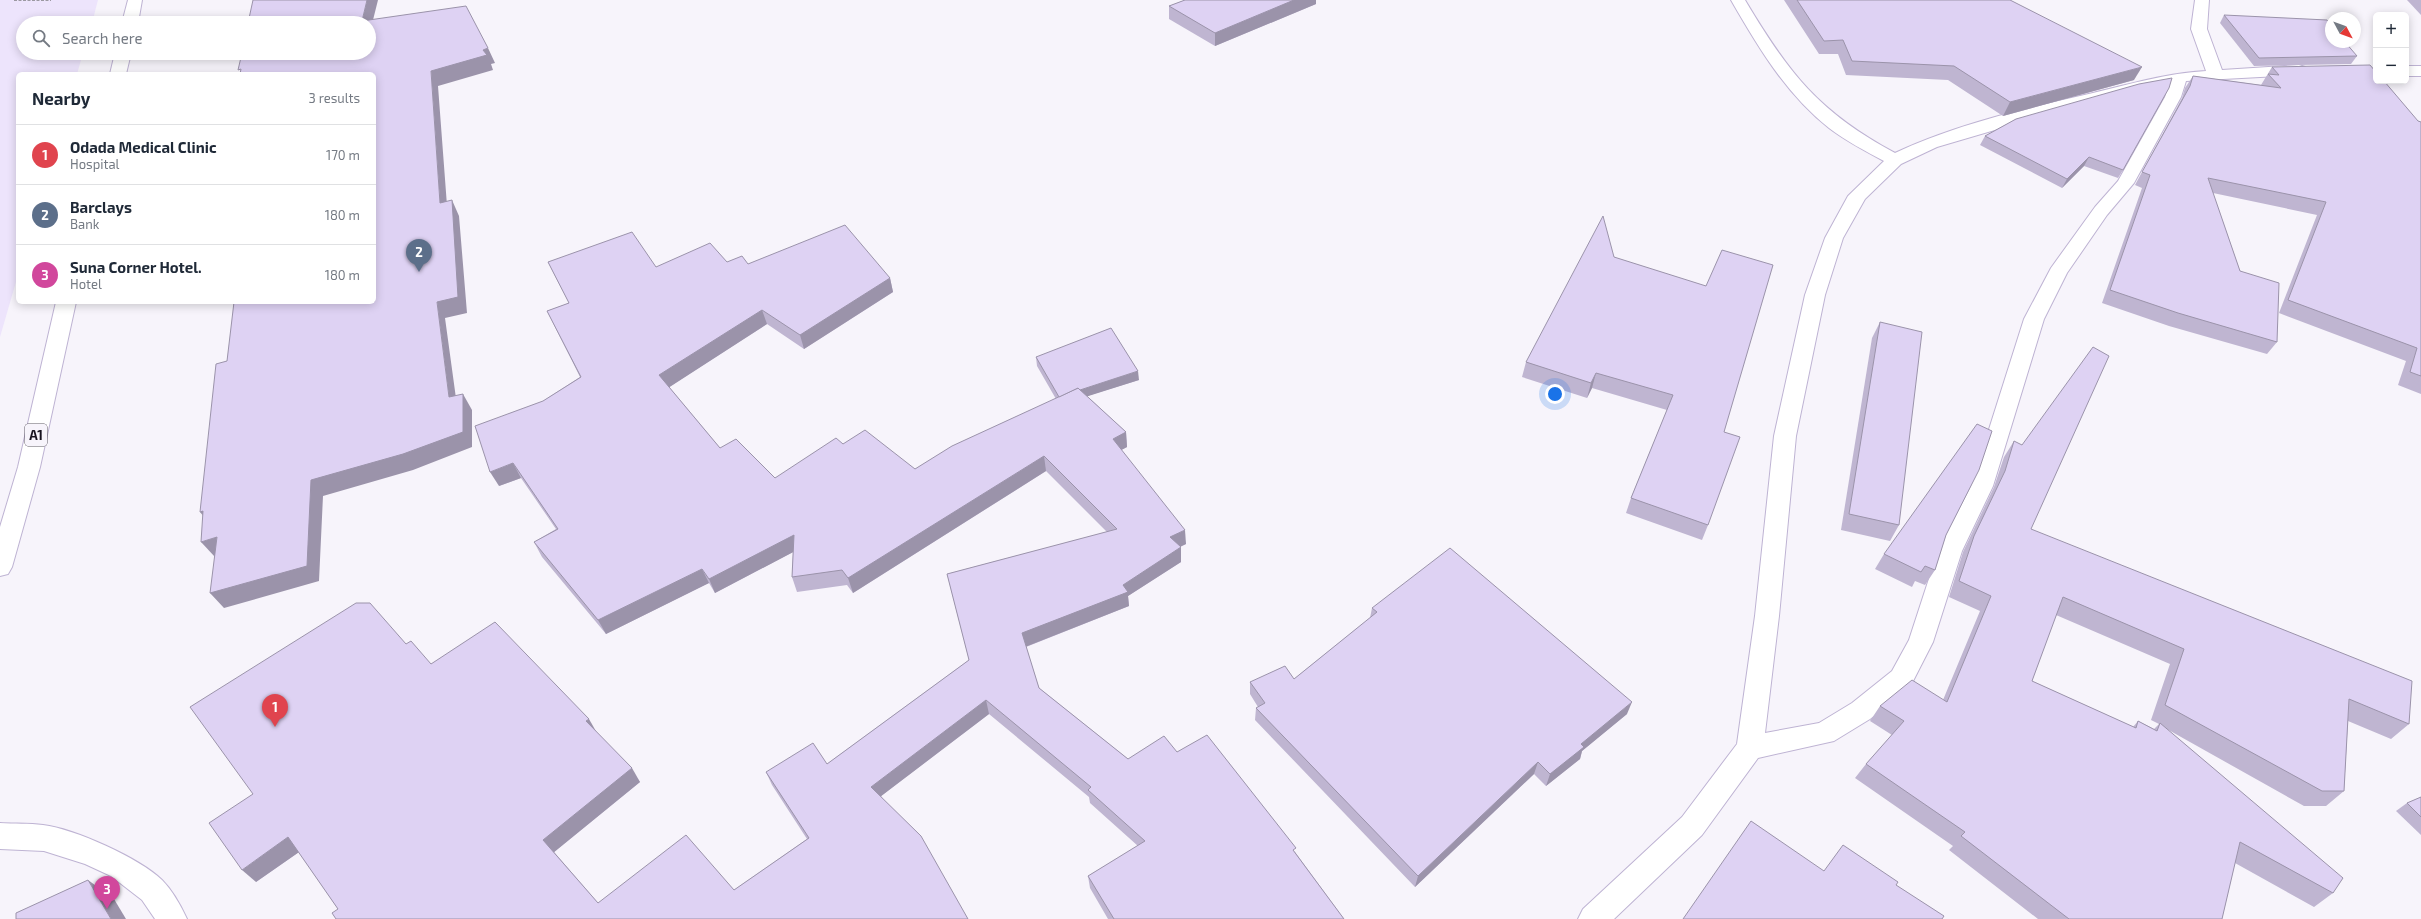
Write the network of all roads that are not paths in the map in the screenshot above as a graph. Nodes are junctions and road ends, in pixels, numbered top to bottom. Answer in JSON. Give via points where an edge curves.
{"nodes":[{"id":1,"x":135,"y":0,"type":"edge"},
{"id":2,"x":1738,"y":0,"type":"edge"},
{"id":3,"x":2202,"y":0,"type":"edge"},
{"id":4,"x":132,"y":16,"type":"edge"},
{"id":5,"x":121,"y":60,"type":"edge"},
{"id":6,"x":2320,"y":70,"type":"edge"},
{"id":7,"x":2409,"y":71,"type":"edge"},
{"id":8,"x":2421,"y":71,"type":"edge"},
{"id":9,"x":118,"y":72,"type":"edge"},
{"id":10,"x":2215,"y":73,"type":"junction"},
{"id":11,"x":2178,"y":77,"type":"junction"},
{"id":12,"x":1895,"y":160,"type":"junction"},
{"id":13,"x":66,"y":304,"type":"edge"},
{"id":14,"x":0,"y":567,"type":"edge"},
{"id":15,"x":1750,"y":748,"type":"junction"},
{"id":16,"x":0,"y":836,"type":"edge"},
{"id":17,"x":172,"y":919,"type":"edge"},
{"id":18,"x":1593,"y":919,"type":"edge"}],
"edges":[{"from":1,"to":4,"type":"main road"},
{"from":2,"to":12,"type":"main road","via":[[1767,49],[1806,97],[1835,124]]},
{"from":3,"to":10,"type":"main road","via":[[2199,29]]},
{"from":5,"to":9,"type":"main road"},
{"from":6,"to":10,"type":"main road"},
{"from":7,"to":8,"type":"main road"},
{"from":10,"to":11,"type":"main road"},
{"from":11,"to":12,"type":"main road","via":[[2058,106],[1931,143]]},
{"from":11,"to":15,"type":"main road","via":[[2173,98],[2125,183],[2101,211],[2058,272],[2034,318],[1982,486],[1950,551],[1921,642],[1901,679],[1861,711],[1825,733]]},
{"from":12,"to":15,"type":"main road","via":[[1857,196],[1834,238],[1815,295],[1785,436],[1767,616]]},
{"from":13,"to":14,"type":"main road","number":"A1","via":[[29,467]]},
{"from":15,"to":18,"type":"main road","via":[[1692,826]]},
{"from":16,"to":17,"type":"main road","via":[[44,838],[90,853],[121,867],[152,890]]}]}
